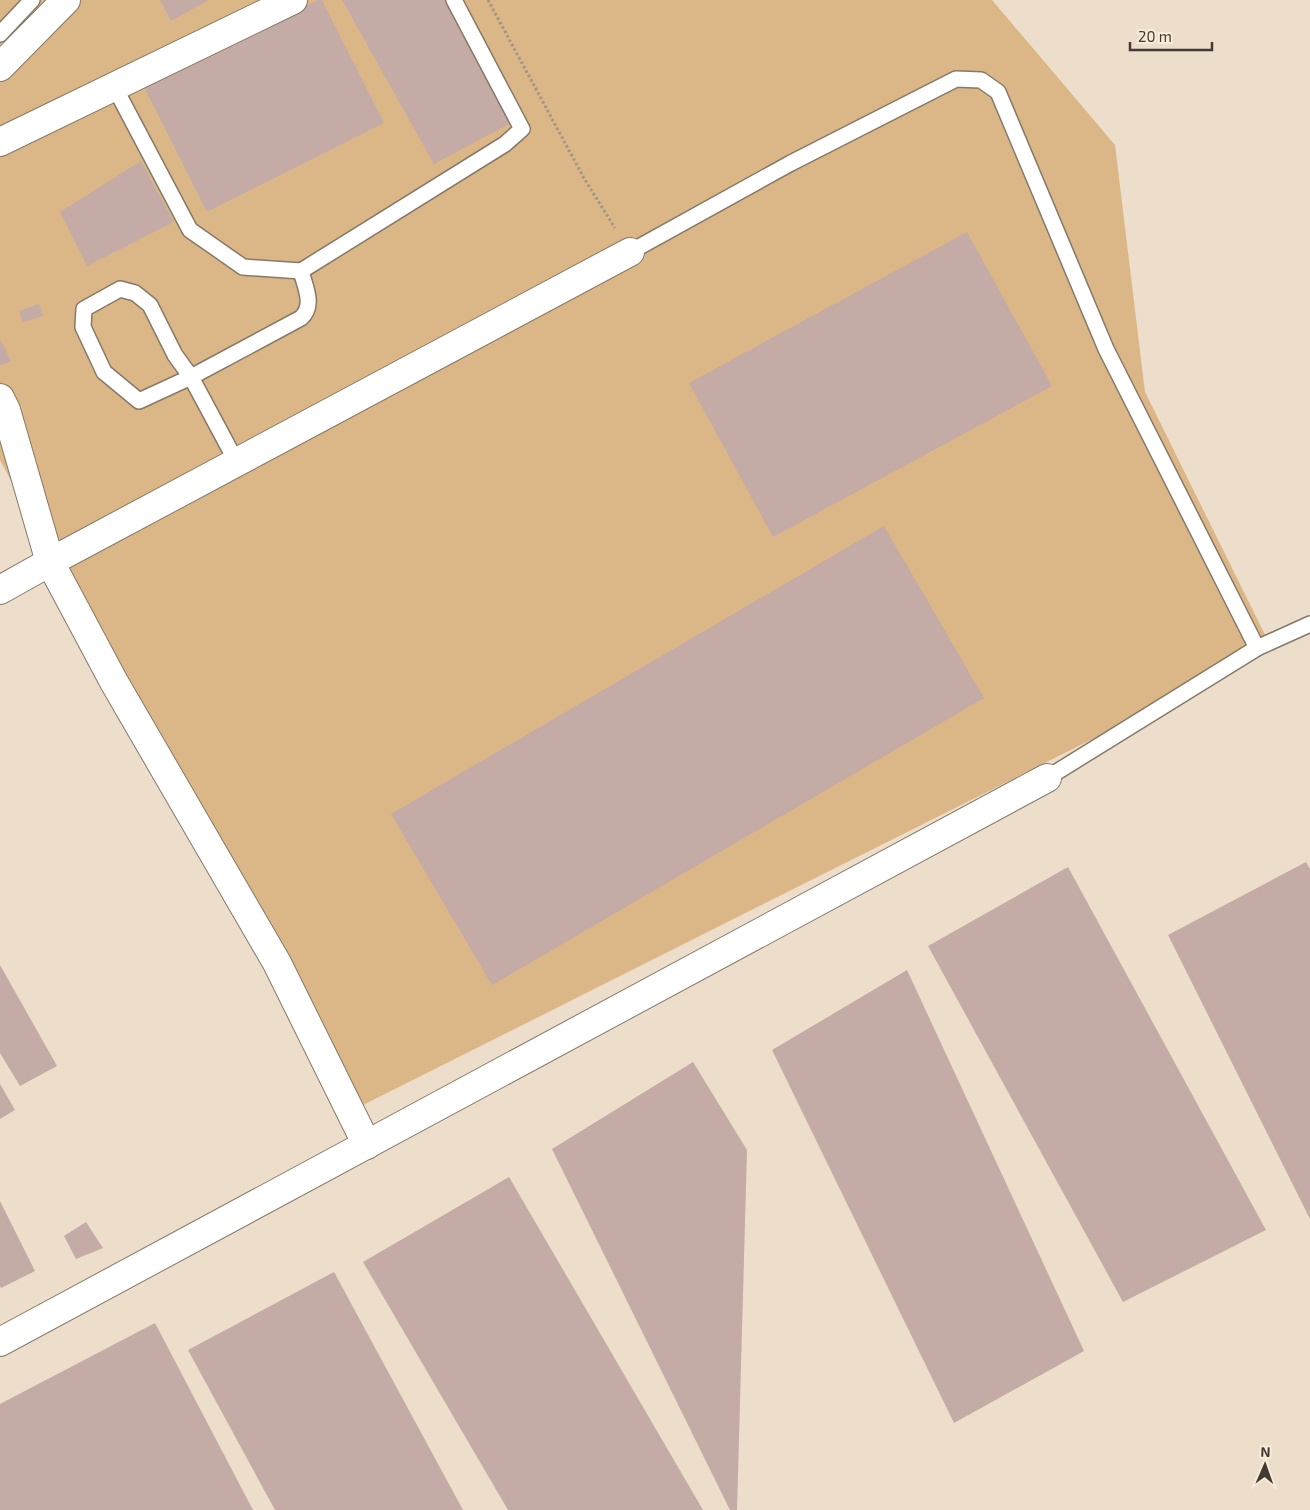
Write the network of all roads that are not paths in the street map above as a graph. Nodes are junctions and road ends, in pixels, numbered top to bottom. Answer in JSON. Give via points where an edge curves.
{"nodes":[{"id":1,"x":32,"y":0,"type":"edge"},
{"id":2,"x":66,"y":0,"type":"edge"},
{"id":3,"x":293,"y":0,"type":"edge"},
{"id":4,"x":454,"y":0,"type":"edge"},
{"id":5,"x":0,"y":34,"type":"edge"},
{"id":6,"x":0,"y":67,"type":"edge"},
{"id":7,"x":114,"y":86,"type":"junction"},
{"id":8,"x":0,"y":142,"type":"edge"},
{"id":9,"x":630,"y":252,"type":"joint"},
{"id":10,"x":301,"y":271,"type":"junction"},
{"id":11,"x":192,"y":376,"type":"junction"},
{"id":12,"x":0,"y":398,"type":"edge"},
{"id":13,"x":236,"y":461,"type":"junction"},
{"id":14,"x":50,"y":562,"type":"junction"},
{"id":15,"x":0,"y":590,"type":"edge"},
{"id":16,"x":1310,"y":624,"type":"edge"},
{"id":17,"x":1257,"y":648,"type":"junction"},
{"id":18,"x":1047,"y":778,"type":"joint"},
{"id":19,"x":367,"y":1145,"type":"junction"},
{"id":20,"x":0,"y":1342,"type":"edge"}],
"edges":[{"from":1,"to":5,"type":"lane"},
{"from":2,"to":6,"type":"street"},
{"from":3,"to":7,"type":"street"},
{"from":4,"to":10,"type":"lane","via":[[522,129],[505,144]]},
{"from":7,"to":8,"type":"street"},
{"from":7,"to":10,"type":"lane","via":[[190,230],[243,267]]},
{"from":9,"to":13,"type":"street"},
{"from":9,"to":17,"type":"lane","via":[[790,163],[956,79],[981,80],[998,92],[1106,349]]},
{"from":10,"to":11,"type":"lane","via":[[310,303],[307,312],[284,329]]},
{"from":11,"to":11,"type":"lane","via":[[175,355],[150,305],[135,293],[120,289],[84,309],[83,327],[104,372],[139,401]]},
{"from":11,"to":13,"type":"lane"},
{"from":12,"to":14,"type":"street"},
{"from":13,"to":14,"type":"street"},
{"from":14,"to":15,"type":"street"},
{"from":14,"to":19,"type":"street","via":[[114,682],[278,963]]},
{"from":16,"to":17,"type":"lane"},
{"from":17,"to":18,"type":"lane"},
{"from":18,"to":19,"type":"street"},
{"from":19,"to":20,"type":"street"}]}
